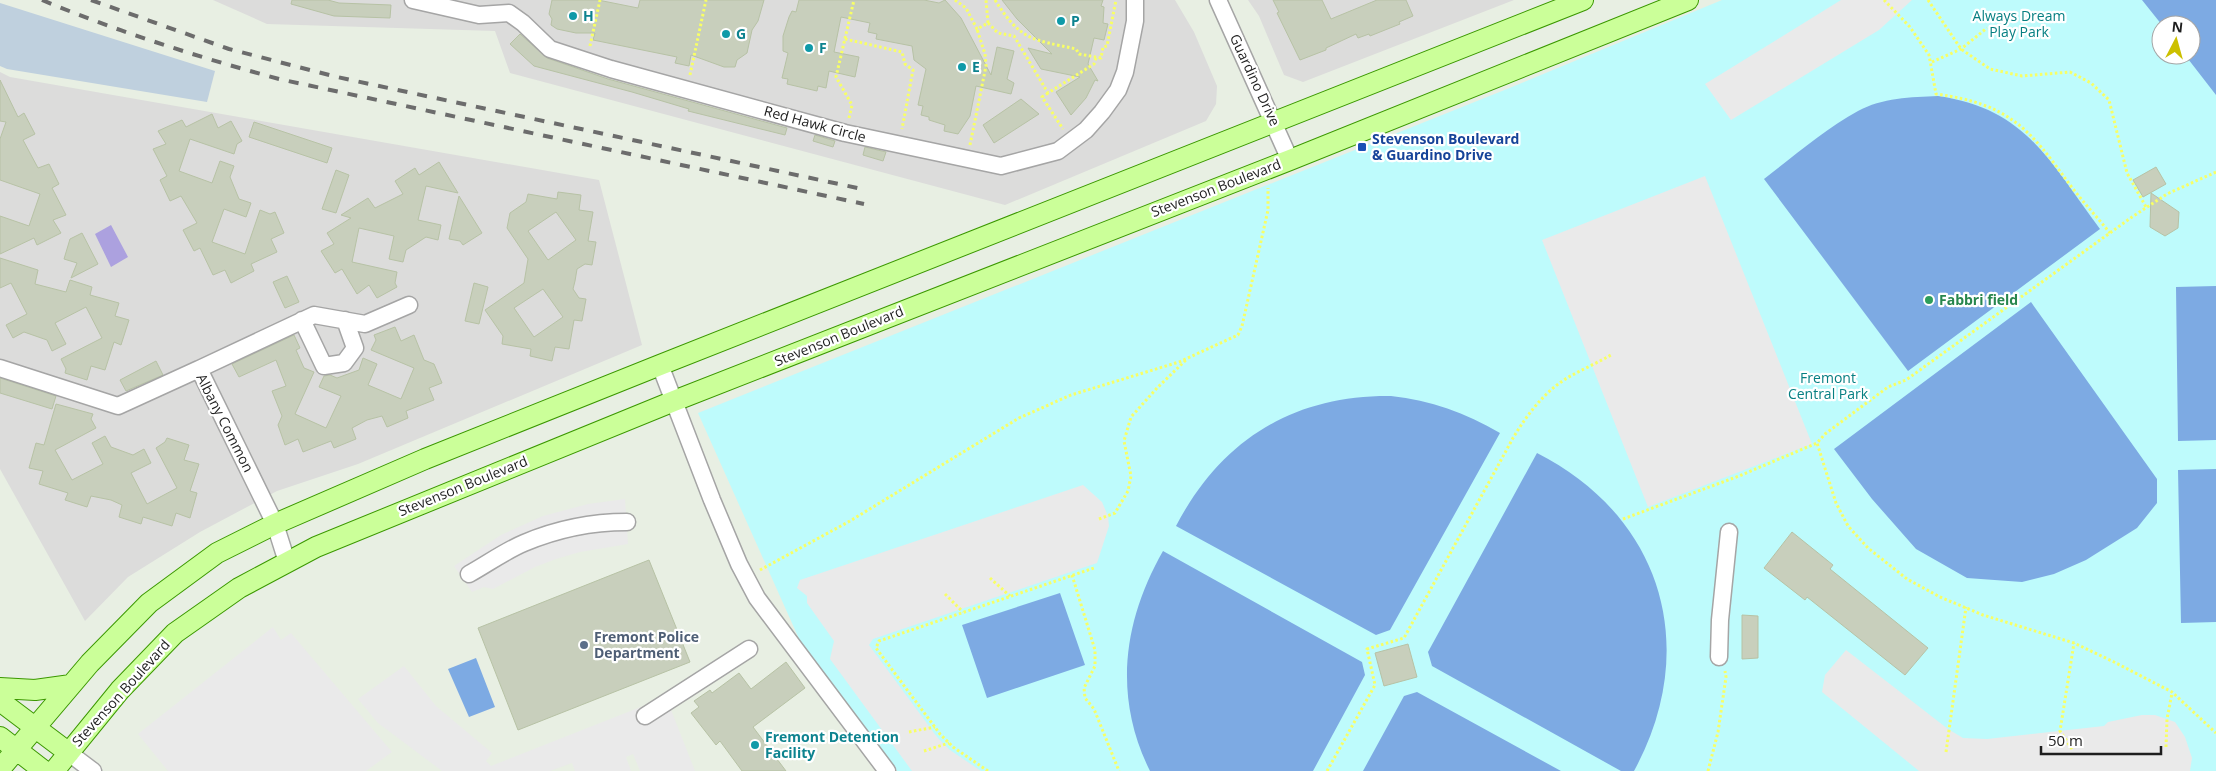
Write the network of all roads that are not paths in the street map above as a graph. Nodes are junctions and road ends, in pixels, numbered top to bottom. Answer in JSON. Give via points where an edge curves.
{"nodes":[{"id":1,"x":412,"y":0,"type":"edge"},
{"id":2,"x":1135,"y":0,"type":"edge"},
{"id":3,"x":1218,"y":0,"type":"edge"},
{"id":4,"x":1583,"y":0,"type":"edge"},
{"id":5,"x":1688,"y":0,"type":"edge"},
{"id":6,"x":1275,"y":123,"type":"junction"},
{"id":7,"x":1290,"y":160,"type":"junction"},
{"id":8,"x":410,"y":305,"type":"dead end"},
{"id":9,"x":302,"y":320,"type":"junction"},
{"id":10,"x":346,"y":320,"type":"junction"},
{"id":11,"x":660,"y":365,"type":"junction"},
{"id":12,"x":0,"y":368,"type":"edge"},
{"id":13,"x":199,"y":369,"type":"junction"},
{"id":14,"x":674,"y":401,"type":"junction"},
{"id":15,"x":627,"y":522,"type":"dead end"},
{"id":16,"x":275,"y":524,"type":"junction"},
{"id":17,"x":1729,"y":532,"type":"dead end"},
{"id":18,"x":287,"y":562,"type":"junction"},
{"id":19,"x":469,"y":574,"type":"dead end"},
{"id":20,"x":749,"y":649,"type":"dead end"},
{"id":21,"x":1719,"y":657,"type":"road end"},
{"id":22,"x":71,"y":685,"type":"junction"},
{"id":23,"x":0,"y":688,"type":"edge"},
{"id":24,"x":0,"y":701,"type":"edge"},
{"id":25,"x":645,"y":716,"type":"dead end"},
{"id":26,"x":35,"y":727,"type":"junction"},
{"id":27,"x":0,"y":737,"type":"edge"},
{"id":28,"x":16,"y":749,"type":"junction"},
{"id":29,"x":69,"y":752,"type":"junction"},
{"id":30,"x":0,"y":770,"type":"edge"},
{"id":31,"x":44,"y":771,"type":"edge"},
{"id":32,"x":54,"y":771,"type":"edge"},
{"id":33,"x":93,"y":771,"type":"edge"},
{"id":34,"x":887,"y":771,"type":"edge"}],
"edges":[{"from":1,"to":2,"type":"street","name":"Red Hawk Circle","via":[[479,15],[509,14],[524,23],[550,49],[587,61],[845,133],[1001,166],[1058,151],[1086,130],[1102,112],[1118,90],[1125,72],[1136,21]]},
{"from":3,"to":6,"type":"street","name":"Guardino Drive"},
{"from":4,"to":6,"type":"main road"},
{"from":5,"to":7,"type":"main road","name":"Stevenson Boulevard"},
{"from":6,"to":7,"type":"street","name":"Guardino Drive"},
{"from":6,"to":11,"type":"main road"},
{"from":7,"to":14,"type":"main road","name":"Stevenson Boulevard"},
{"from":8,"to":10,"type":"street","via":[[365,324]]},
{"from":9,"to":10,"type":"street","via":[[314,315]]},
{"from":9,"to":10,"type":"street","via":[[324,366],[344,363],[355,348]]},
{"from":9,"to":13,"type":"street"},
{"from":11,"to":14,"type":"street"},
{"from":11,"to":16,"type":"main road"},
{"from":12,"to":13,"type":"street","name":"Albany Common","via":[[118,406]]},
{"from":13,"to":16,"type":"street","name":"Albany Common"},
{"from":14,"to":18,"type":"main road","name":"Stevenson Boulevard","via":[[410,507]]},
{"from":14,"to":34,"type":"street","via":[[712,500],[757,598]]},
{"from":15,"to":19,"type":"street","via":[[572,527],[523,543]]},
{"from":16,"to":18,"type":"street","name":"Albany Common"},
{"from":16,"to":22,"type":"main road","via":[[217,554],[149,603]]},
{"from":17,"to":21,"type":"street"},
{"from":18,"to":29,"type":"main road","name":"Stevenson Boulevard","via":[[239,588],[175,633],[120,690]]},
{"from":20,"to":25,"type":"street"},
{"from":22,"to":23,"type":"main road","via":[[35,690]]},
{"from":22,"to":26,"type":"main road"},
{"from":24,"to":26,"type":"main road"},
{"from":26,"to":28,"type":"main road"},
{"from":26,"to":29,"type":"main road"},
{"from":27,"to":28,"type":"main road"},
{"from":28,"to":30,"type":"main road"},
{"from":28,"to":31,"type":"main road"},
{"from":29,"to":32,"type":"main road","name":"Stevenson Boulevard"},
{"from":29,"to":33,"type":"street"}]}
